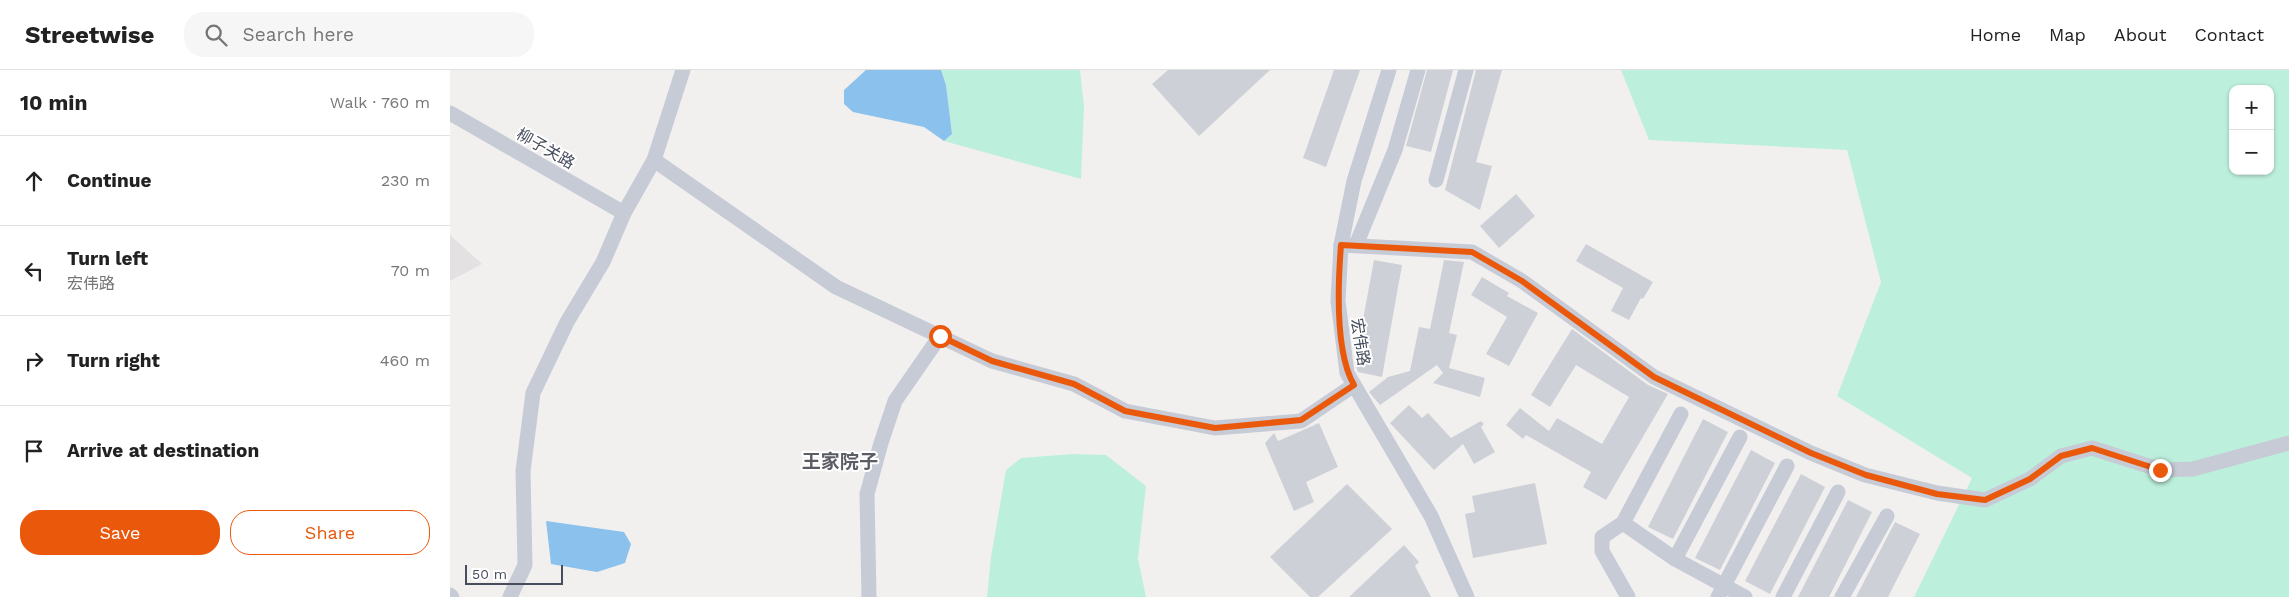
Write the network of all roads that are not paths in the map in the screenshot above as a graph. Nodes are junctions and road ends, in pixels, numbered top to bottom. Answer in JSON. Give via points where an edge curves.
{"nodes":[{"id":1,"x":683,"y":70,"type":"edge"},
{"id":2,"x":1389,"y":70,"type":"edge"},
{"id":3,"x":1418,"y":70,"type":"edge"},
{"id":4,"x":1466,"y":70,"type":"edge"},
{"id":5,"x":450,"y":113,"type":"edge"},
{"id":6,"x":654,"y":160,"type":"junction"},
{"id":7,"x":1436,"y":180,"type":"dead end"},
{"id":8,"x":624,"y":213,"type":"junction"},
{"id":9,"x":1341,"y":245,"type":"junction"},
{"id":10,"x":1356,"y":246,"type":"junction"},
{"id":11,"x":940,"y":336,"type":"junction"},
{"id":12,"x":1354,"y":385,"type":"junction"},
{"id":13,"x":1681,"y":414,"type":"dead end"},
{"id":14,"x":1740,"y":437,"type":"dead end"},
{"id":15,"x":2289,"y":442,"type":"edge"},
{"id":16,"x":1787,"y":466,"type":"dead end"},
{"id":17,"x":1838,"y":492,"type":"dead end"},
{"id":18,"x":1887,"y":516,"type":"dead end"},
{"id":19,"x":1623,"y":523,"type":"junction"},
{"id":20,"x":1675,"y":559,"type":"junction"},
{"id":21,"x":1721,"y":591,"type":"edge"},
{"id":22,"x":510,"y":597,"type":"edge"},
{"id":23,"x":869,"y":597,"type":"edge"},
{"id":24,"x":1467,"y":597,"type":"edge"},
{"id":25,"x":1628,"y":597,"type":"edge"},
{"id":26,"x":1745,"y":597,"type":"edge"},
{"id":27,"x":1783,"y":597,"type":"edge"},
{"id":28,"x":1842,"y":597,"type":"edge"}],
"edges":[{"from":1,"to":6,"type":"street"},
{"from":2,"to":9,"type":"street","name":"宏伟路","via":[[1354,181]]},
{"from":3,"to":10,"type":"street","via":[[1395,150]]},
{"from":4,"to":7,"type":"street"},
{"from":5,"to":8,"type":"street","name":"柳子关路"},
{"from":6,"to":8,"type":"street"},
{"from":6,"to":11,"type":"street","via":[[836,287]]},
{"from":8,"to":22,"type":"street","via":[[604,262],[567,322],[533,393],[523,472],[525,565]]},
{"from":9,"to":10,"type":"street"},
{"from":9,"to":12,"type":"street","name":"宏伟路","via":[[1338,301],[1347,373]]},
{"from":10,"to":15,"type":"street","via":[[1472,252],[1522,281],[1654,377],[1838,464],[1937,494],[1985,500],[2030,479],[2061,456],[2092,448],[2160,470],[2193,469]]},
{"from":11,"to":12,"type":"street","via":[[992,361],[1074,384],[1125,411],[1215,428],[1301,420]]},
{"from":11,"to":23,"type":"street","via":[[895,401],[878,451],[867,494]]},
{"from":12,"to":24,"type":"street","name":"宏伟路","via":[[1431,516]]},
{"from":13,"to":19,"type":"street"},
{"from":14,"to":20,"type":"street"},
{"from":16,"to":21,"type":"street"},
{"from":17,"to":27,"type":"street"},
{"from":18,"to":28,"type":"street"},
{"from":19,"to":20,"type":"street"},
{"from":19,"to":25,"type":"street","via":[[1602,537],[1602,551]]},
{"from":20,"to":21,"type":"street"},
{"from":21,"to":26,"type":"street"}]}
